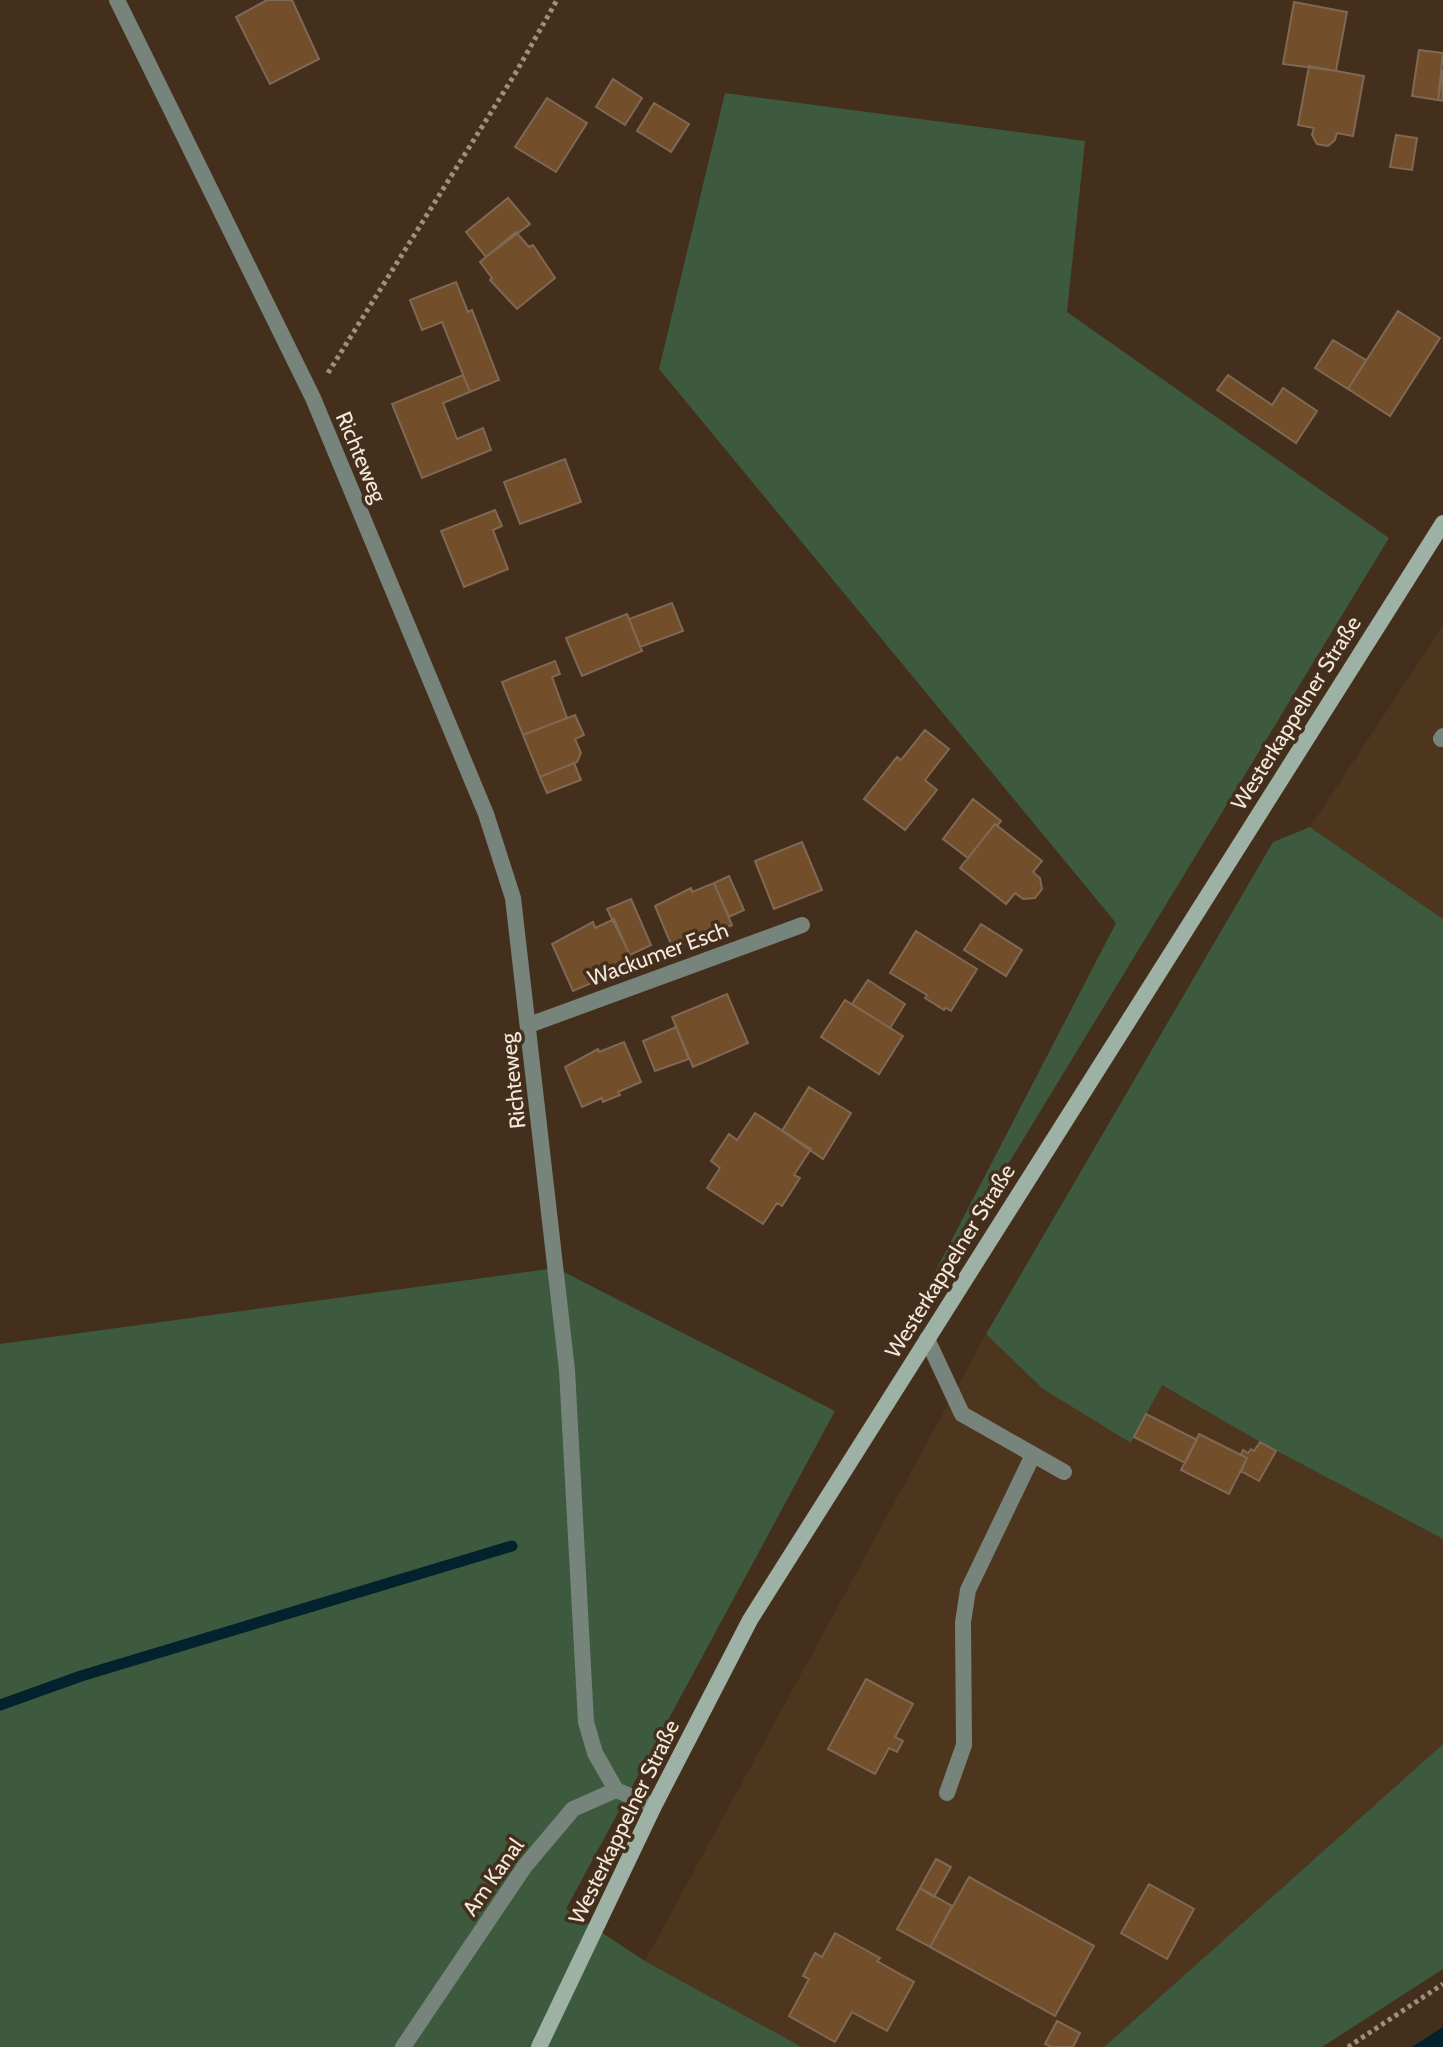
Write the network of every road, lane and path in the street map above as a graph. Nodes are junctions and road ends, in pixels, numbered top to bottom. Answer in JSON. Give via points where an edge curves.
{"nodes":[{"id":1,"x":117,"y":0,"type":"edge"},
{"id":2,"x":557,"y":0,"type":"edge"},
{"id":3,"x":313,"y":398,"type":"junction"},
{"id":4,"x":1443,"y":523,"type":"edge"},
{"id":5,"x":802,"y":925,"type":"dead end"},
{"id":6,"x":529,"y":1025,"type":"junction"},
{"id":7,"x":927,"y":1339,"type":"junction"},
{"id":8,"x":1033,"y":1455,"type":"junction"},
{"id":9,"x":1064,"y":1472,"type":"dead end"},
{"id":10,"x":616,"y":1790,"type":"junction"},
{"id":11,"x":947,"y":1793,"type":"dead end"},
{"id":12,"x":654,"y":1806,"type":"junction"},
{"id":13,"x":1443,"y":1984,"type":"edge"},
{"id":14,"x":403,"y":2047,"type":"edge"},
{"id":15,"x":539,"y":2047,"type":"edge"},
{"id":16,"x":1348,"y":2047,"type":"edge"}],
"edges":[{"from":1,"to":3,"type":"street","name":"Richteweg"},
{"from":2,"to":3,"type":"path","name":"Richteweg"},
{"from":3,"to":6,"type":"street","name":"Richteweg","via":[[486,814],[513,898]]},
{"from":4,"to":7,"type":"main road","name":"Westerkappelner Straße"},
{"from":5,"to":6,"type":"street","name":"Wackumer Esch"},
{"from":6,"to":10,"type":"street","name":"Richteweg","via":[[567,1370],[586,1722],[595,1753]]},
{"from":7,"to":8,"type":"street","via":[[962,1414]]},
{"from":7,"to":12,"type":"main road","name":"Westerkappelner Straße","via":[[750,1620]]},
{"from":8,"to":9,"type":"street"},
{"from":8,"to":11,"type":"street","via":[[968,1590],[963,1622],[964,1745]]},
{"from":10,"to":12,"type":"street"},
{"from":10,"to":14,"type":"street","name":"Am Kanal","via":[[573,1809],[525,1866]]},
{"from":12,"to":15,"type":"main road","name":"Westerkappelner Straße"},
{"from":13,"to":16,"type":"path"}]}
